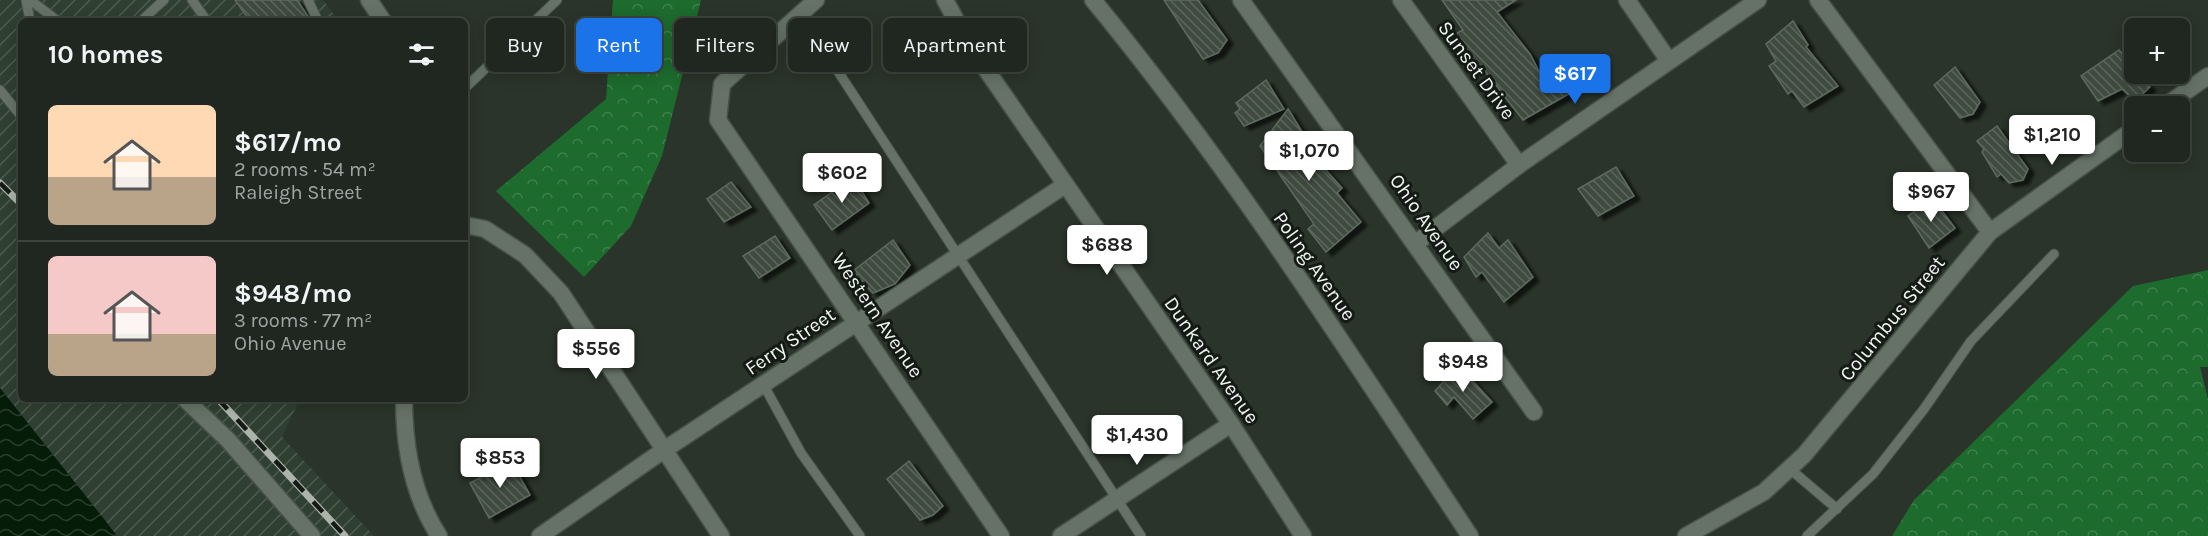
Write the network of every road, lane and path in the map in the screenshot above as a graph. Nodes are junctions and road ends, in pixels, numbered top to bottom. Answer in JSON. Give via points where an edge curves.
{"nodes":[{"id":1,"x":28,"y":0,"type":"edge"},
{"id":2,"x":164,"y":0,"type":"edge"},
{"id":3,"x":192,"y":0,"type":"edge"},
{"id":4,"x":308,"y":0,"type":"edge"},
{"id":5,"x":369,"y":0,"type":"edge"},
{"id":6,"x":557,"y":0,"type":"edge"},
{"id":7,"x":816,"y":0,"type":"edge"},
{"id":8,"x":945,"y":0,"type":"edge"},
{"id":9,"x":1093,"y":0,"type":"edge"},
{"id":10,"x":1241,"y":0,"type":"edge"},
{"id":11,"x":1401,"y":0,"type":"edge"},
{"id":12,"x":1627,"y":0,"type":"edge"},
{"id":13,"x":1758,"y":0,"type":"edge"},
{"id":14,"x":1818,"y":0,"type":"edge"},
{"id":15,"x":798,"y":16,"type":"junction"},
{"id":16,"x":30,"y":18,"type":"edge"},
{"id":17,"x":54,"y":18,"type":"edge"},
{"id":18,"x":144,"y":18,"type":"edge"},
{"id":19,"x":205,"y":18,"type":"edge"},
{"id":20,"x":317,"y":18,"type":"edge"},
{"id":21,"x":381,"y":18,"type":"edge"},
{"id":22,"x":1669,"y":62,"type":"junction"},
{"id":23,"x":2208,"y":76,"type":"edge"},
{"id":24,"x":468,"y":85,"type":"edge"},
{"id":25,"x":0,"y":90,"type":"edge"},
{"id":26,"x":2179,"y":96,"type":"edge"},
{"id":27,"x":18,"y":112,"type":"edge"},
{"id":28,"x":2124,"y":136,"type":"edge"},
{"id":29,"x":1519,"y":165,"type":"junction"},
{"id":30,"x":1065,"y":185,"type":"junction"},
{"id":31,"x":468,"y":226,"type":"edge"},
{"id":32,"x":1990,"y":232,"type":"junction"},
{"id":33,"x":1416,"y":243,"type":"junction"},
{"id":34,"x":2054,"y":254,"type":"dead end"},
{"id":35,"x":957,"y":255,"type":"junction"},
{"id":36,"x":857,"y":321,"type":"junction"},
{"id":37,"x":763,"y":384,"type":"junction"},
{"id":38,"x":188,"y":402,"type":"edge"},
{"id":39,"x":404,"y":402,"type":"edge"},
{"id":40,"x":1534,"y":412,"type":"dead end"},
{"id":41,"x":1231,"y":424,"type":"junction"},
{"id":42,"x":664,"y":450,"type":"junction"},
{"id":43,"x":1790,"y":469,"type":"junction"},
{"id":44,"x":1117,"y":499,"type":"junction"},
{"id":45,"x":1837,"y":509,"type":"junction"},
{"id":46,"x":312,"y":536,"type":"edge"},
{"id":47,"x":439,"y":536,"type":"edge"},
{"id":48,"x":540,"y":536,"type":"edge"},
{"id":49,"x":721,"y":536,"type":"edge"},
{"id":50,"x":860,"y":536,"type":"edge"},
{"id":51,"x":1001,"y":536,"type":"edge"},
{"id":52,"x":1061,"y":536,"type":"edge"},
{"id":53,"x":1141,"y":536,"type":"edge"},
{"id":54,"x":1303,"y":536,"type":"edge"},
{"id":55,"x":1470,"y":536,"type":"edge"},
{"id":56,"x":1686,"y":536,"type":"edge"},
{"id":57,"x":1807,"y":536,"type":"edge"}],
"edges":[{"from":1,"to":16,"type":"lane"},
{"from":1,"to":17,"type":"lane"},
{"from":2,"to":18,"type":"lane"},
{"from":3,"to":19,"type":"lane"},
{"from":4,"to":20,"type":"lane"},
{"from":5,"to":21,"type":"street"},
{"from":6,"to":24,"type":"lane"},
{"from":7,"to":15,"type":"street"},
{"from":8,"to":30,"type":"street","name":"Dunkard Avenue","via":[[970,46]]},
{"from":9,"to":55,"type":"street","name":"Poling Avenue","via":[[1333,328]]},
{"from":10,"to":33,"type":"street","name":"Ohio Avenue"},
{"from":11,"to":29,"type":"street","name":"Sunset Drive"},
{"from":12,"to":22,"type":"street"},
{"from":13,"to":22,"type":"street"},
{"from":14,"to":32,"type":"street"},
{"from":15,"to":35,"type":"lane"},
{"from":15,"to":36,"type":"street","name":"Western Avenue","via":[[722,84],[718,120]]},
{"from":22,"to":29,"type":"street"},
{"from":23,"to":26,"type":"street"},
{"from":25,"to":27,"type":"lane"},
{"from":28,"to":32,"type":"street","name":"Columbus Street"},
{"from":29,"to":33,"type":"street"},
{"from":30,"to":35,"type":"street","name":"Ferry Street"},
{"from":30,"to":41,"type":"street","name":"Dunkard Avenue"},
{"from":31,"to":42,"type":"street","via":[[485,229],[525,255],[561,293]]},
{"from":32,"to":43,"type":"street","name":"Columbus Street"},
{"from":33,"to":40,"type":"street","name":"Ohio Avenue"},
{"from":34,"to":45,"type":"lane","via":[[1971,341],[1880,465]]},
{"from":35,"to":36,"type":"street","name":"Ferry Street"},
{"from":35,"to":44,"type":"lane"},
{"from":36,"to":37,"type":"street","name":"Ferry Street"},
{"from":36,"to":51,"type":"street","name":"Western Avenue"},
{"from":37,"to":42,"type":"street","name":"Ferry Street"},
{"from":37,"to":50,"type":"lane","via":[[801,453]]},
{"from":38,"to":46,"type":"street","via":[[228,440]]},
{"from":39,"to":47,"type":"street","via":[[404,428],[413,478]]},
{"from":41,"to":44,"type":"street"},
{"from":41,"to":54,"type":"street","name":"Dunkard Avenue"},
{"from":42,"to":48,"type":"street","name":"Ferry Street"},
{"from":42,"to":49,"type":"street"},
{"from":43,"to":45,"type":"lane"},
{"from":43,"to":56,"type":"street","name":"Columbus Street","via":[[1764,492]]},
{"from":44,"to":52,"type":"street"},
{"from":44,"to":53,"type":"lane"},
{"from":45,"to":57,"type":"lane"}]}
